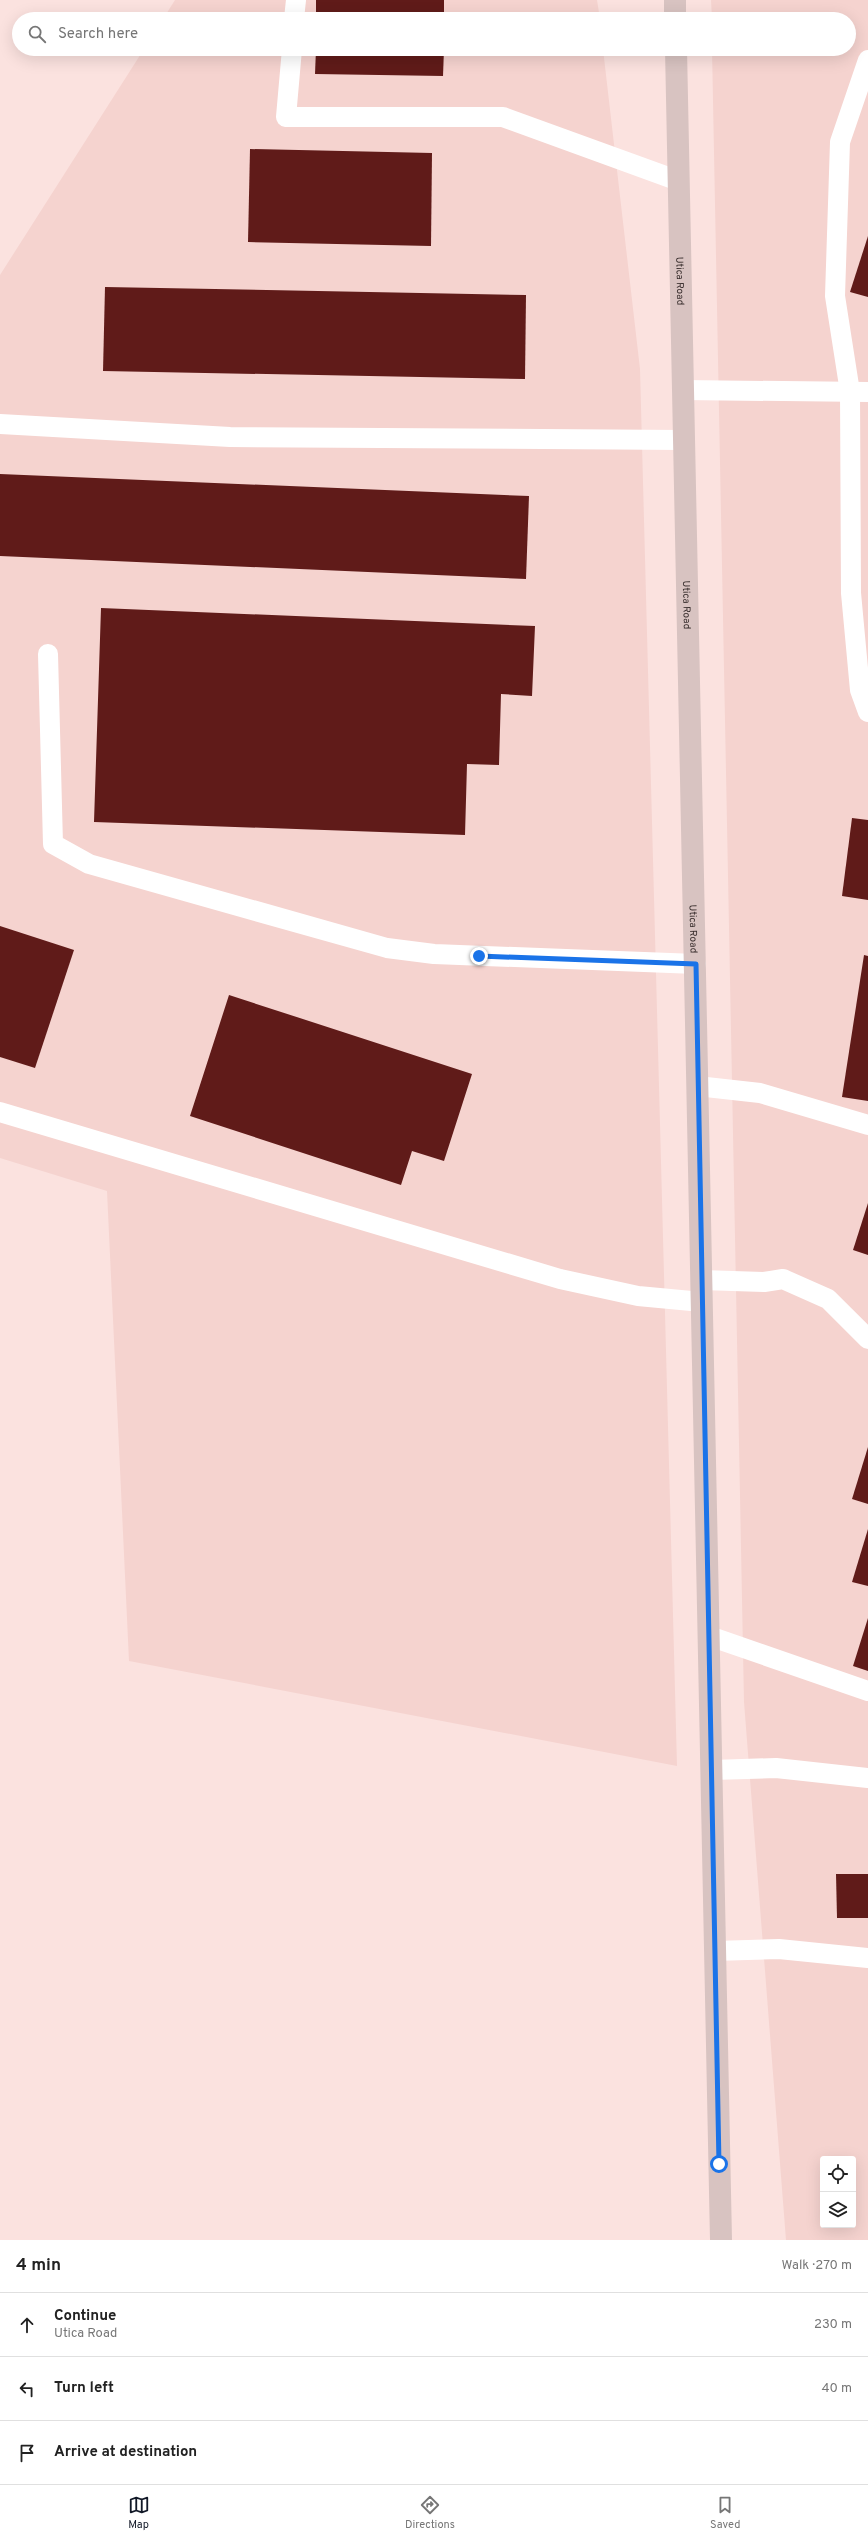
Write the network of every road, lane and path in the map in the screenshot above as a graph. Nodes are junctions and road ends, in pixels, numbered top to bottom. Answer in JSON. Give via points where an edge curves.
{"nodes":[{"id":1,"x":296,"y":0,"type":"edge"},
{"id":2,"x":675,"y":0,"type":"edge"},
{"id":3,"x":295,"y":12,"type":"edge"},
{"id":4,"x":675,"y":12,"type":"edge"},
{"id":5,"x":291,"y":56,"type":"edge"},
{"id":6,"x":676,"y":56,"type":"edge"},
{"id":7,"x":868,"y":60,"type":"edge"},
{"id":8,"x":679,"y":181,"type":"junction"},
{"id":9,"x":682,"y":390,"type":"junction"},
{"id":10,"x":859,"y":392,"type":"edge"},
{"id":11,"x":0,"y":424,"type":"edge"},
{"id":12,"x":684,"y":440,"type":"junction"},
{"id":13,"x":48,"y":654,"type":"dead end"},
{"id":14,"x":868,"y":712,"type":"edge"},
{"id":15,"x":696,"y":964,"type":"junction"},
{"id":16,"x":697,"y":1086,"type":"junction"},
{"id":17,"x":0,"y":1112,"type":"edge"},
{"id":18,"x":868,"y":1125,"type":"edge"},
{"id":19,"x":701,"y":1280,"type":"junction"},
{"id":20,"x":702,"y":1302,"type":"junction"},
{"id":21,"x":868,"y":1339,"type":"edge"},
{"id":22,"x":709,"y":1636,"type":"junction"},
{"id":23,"x":868,"y":1691,"type":"edge"},
{"id":24,"x":712,"y":1770,"type":"junction"},
{"id":25,"x":868,"y":1778,"type":"edge"},
{"id":26,"x":715,"y":1951,"type":"junction"},
{"id":27,"x":868,"y":1958,"type":"edge"},
{"id":28,"x":721,"y":2240,"type":"edge"}],
"edges":[{"from":1,"to":3,"type":"lane"},
{"from":2,"to":4,"type":"street"},
{"from":5,"to":8,"type":"lane","via":[[286,117],[503,117]]},
{"from":6,"to":8,"type":"street","name":"Utica Road"},
{"from":7,"to":10,"type":"lane","via":[[840,142],[836,296]]},
{"from":8,"to":9,"type":"street","name":"Utica Road"},
{"from":9,"to":10,"type":"lane"},
{"from":9,"to":12,"type":"street","name":"Utica Road"},
{"from":10,"to":14,"type":"lane","via":[[851,593],[860,690]]},
{"from":11,"to":12,"type":"lane","via":[[230,437]]},
{"from":12,"to":15,"type":"street","name":"Utica Road"},
{"from":13,"to":15,"type":"lane","via":[[53,844],[89,864],[387,948],[434,954]]},
{"from":15,"to":16,"type":"street","name":"Utica Road"},
{"from":16,"to":18,"type":"lane","via":[[760,1093]]},
{"from":16,"to":19,"type":"street","name":"Utica Road"},
{"from":17,"to":20,"type":"lane","via":[[560,1279],[638,1296]]},
{"from":19,"to":20,"type":"street","name":"Utica Road"},
{"from":19,"to":21,"type":"lane","via":[[764,1282],[783,1279],[828,1300]]},
{"from":20,"to":22,"type":"street","name":"Utica Road"},
{"from":22,"to":23,"type":"lane"},
{"from":22,"to":24,"type":"street","name":"Utica Road"},
{"from":24,"to":25,"type":"lane","via":[[776,1768]]},
{"from":24,"to":26,"type":"street","name":"Utica Road"},
{"from":26,"to":27,"type":"lane","via":[[779,1949]]},
{"from":26,"to":28,"type":"street","name":"Utica Road"}]}
